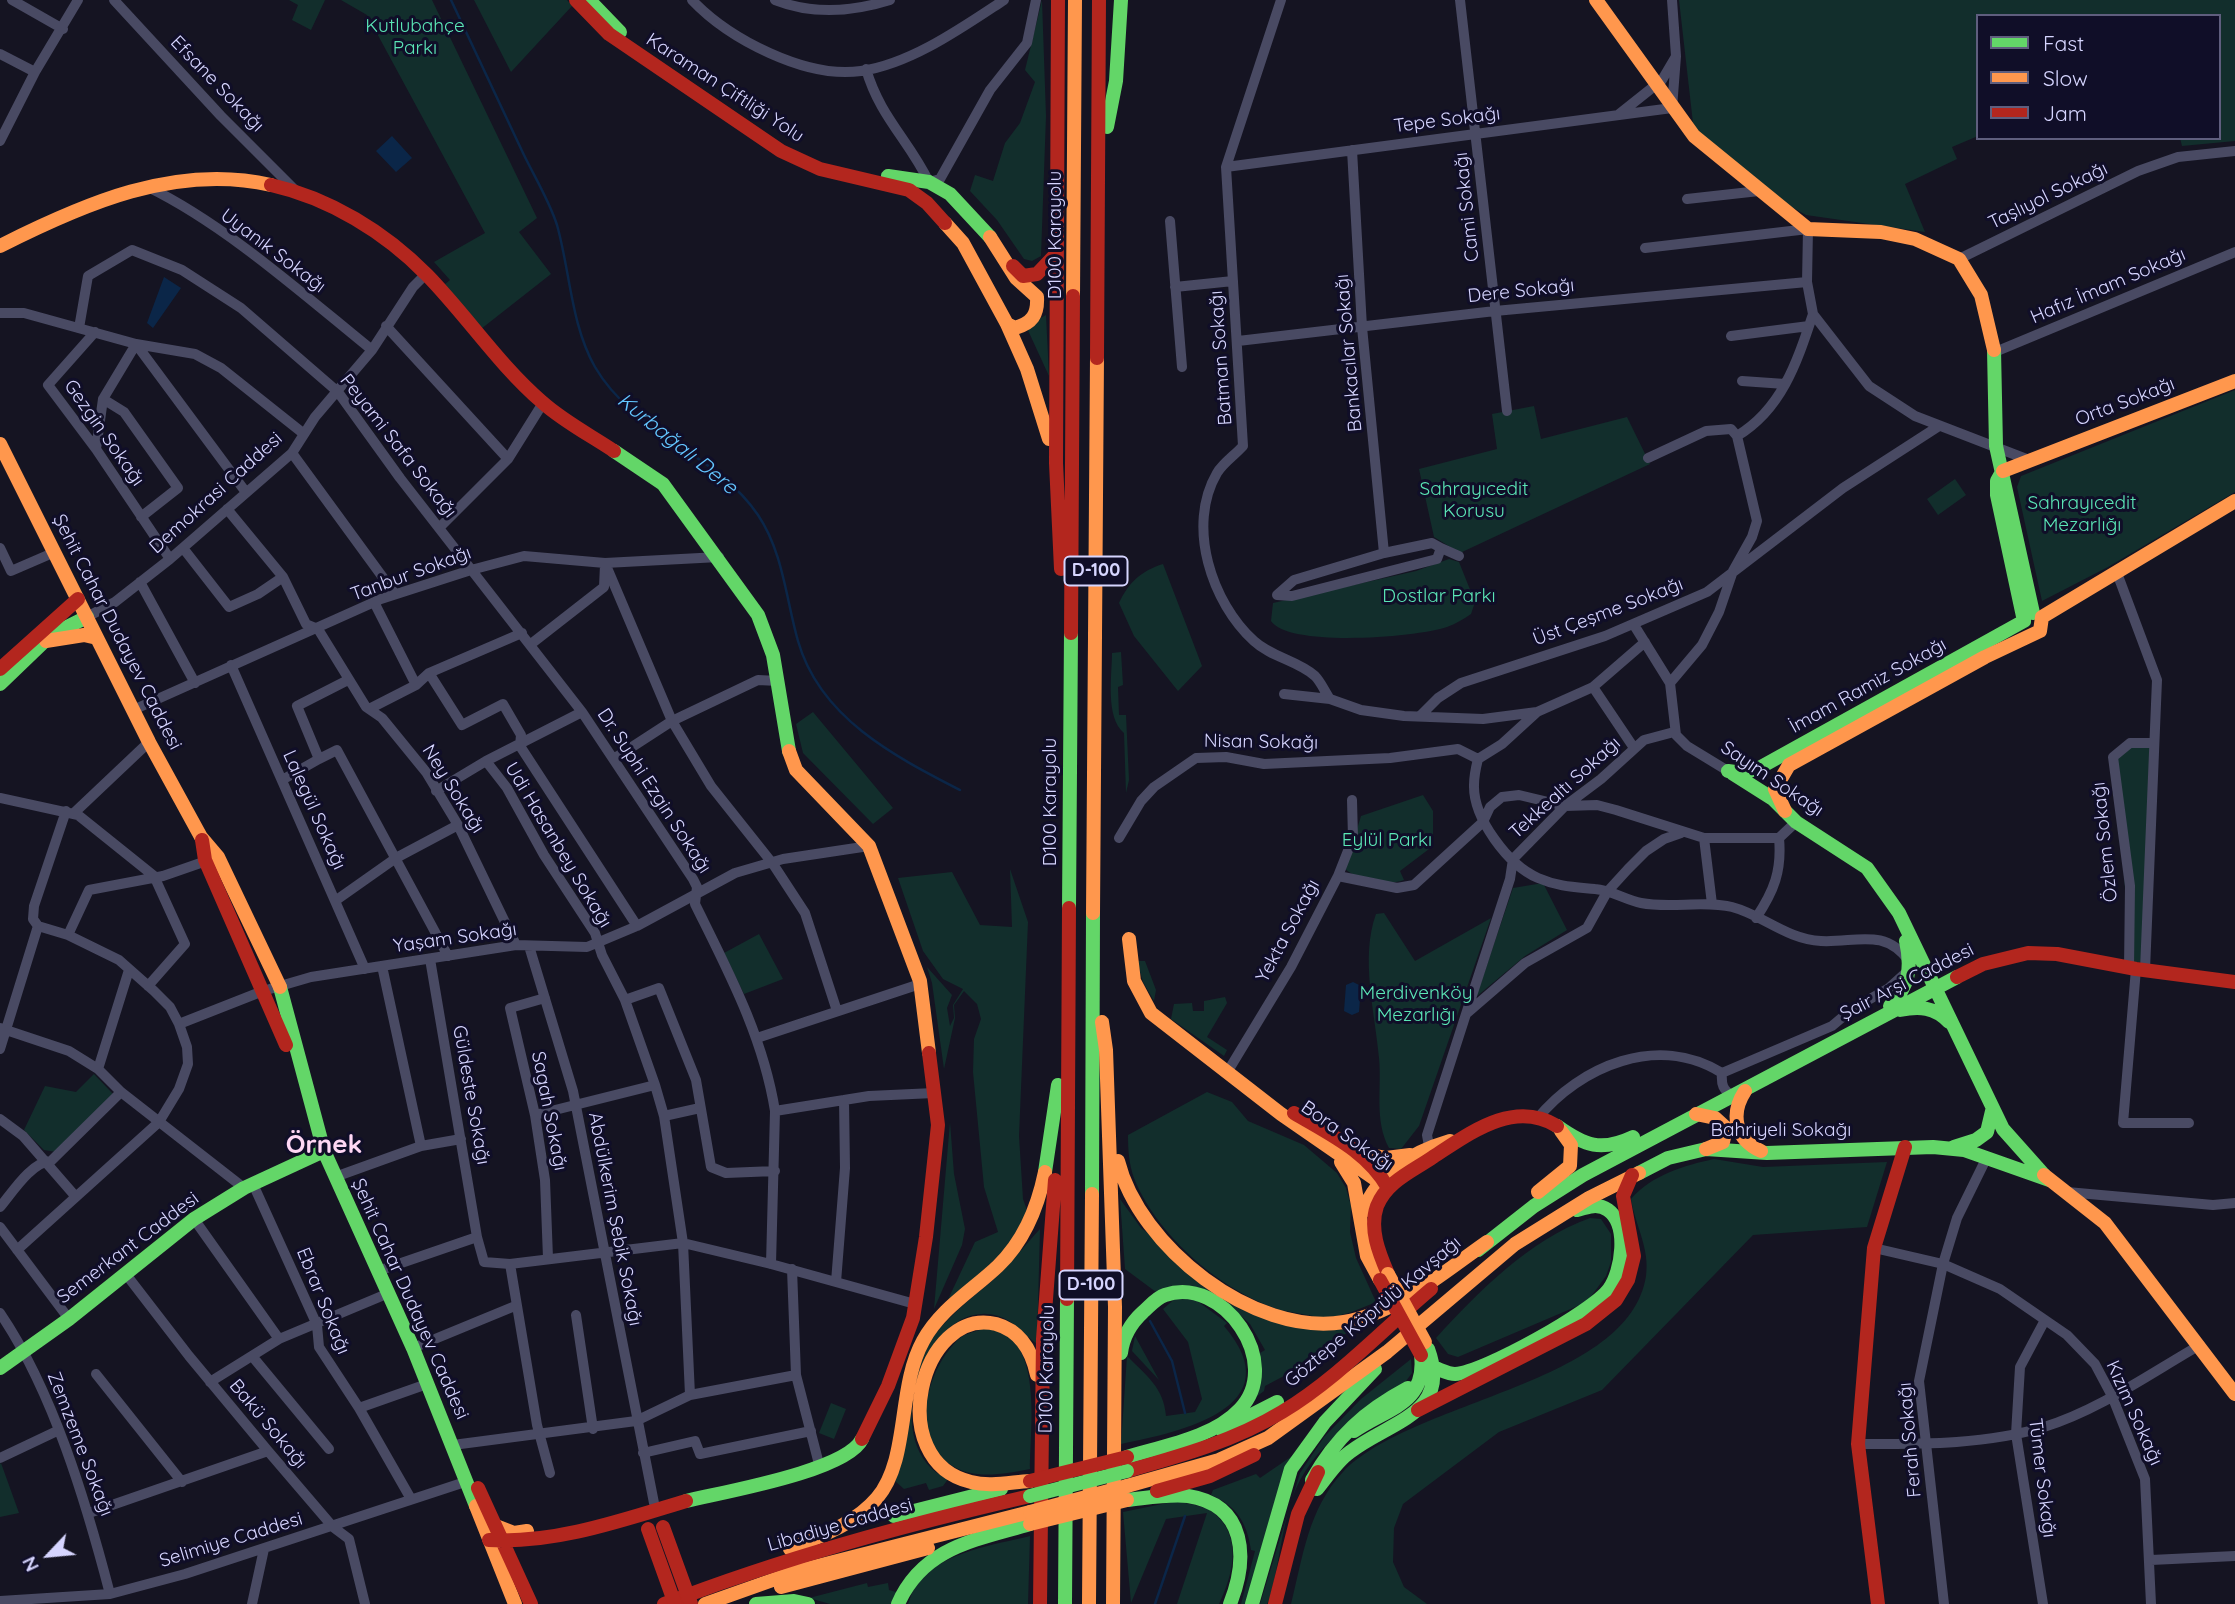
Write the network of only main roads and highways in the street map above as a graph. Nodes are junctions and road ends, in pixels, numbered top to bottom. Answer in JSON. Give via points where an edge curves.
{"nodes":[{"id":1,"x":576,"y":0,"type":"edge"},
{"id":2,"x":589,"y":0,"type":"edge"},
{"id":3,"x":1058,"y":0,"type":"edge"},
{"id":4,"x":1075,"y":0,"type":"edge"},
{"id":5,"x":1099,"y":0,"type":"edge"},
{"id":6,"x":1121,"y":0,"type":"edge"},
{"id":7,"x":1596,"y":0,"type":"edge"},
{"id":8,"x":1097,"y":177,"type":"junction"},
{"id":9,"x":990,"y":237,"type":"junction"},
{"id":10,"x":0,"y":246,"type":"edge"},
{"id":11,"x":1055,"y":255,"type":"junction"},
{"id":12,"x":1007,"y":324,"type":"junction"},
{"id":13,"x":2235,"y":381,"type":"edge"},
{"id":14,"x":0,"y":444,"type":"edge"},
{"id":15,"x":1056,"y":463,"type":"junction"},
{"id":16,"x":2003,"y":471,"type":"junction"},
{"id":17,"x":2235,"y":501,"type":"edge"},
{"id":18,"x":78,"y":599,"type":"junction"},
{"id":19,"x":87,"y":617,"type":"junction"},
{"id":20,"x":2033,"y":617,"type":"junction"},
{"id":21,"x":97,"y":638,"type":"junction"},
{"id":22,"x":1070,"y":639,"type":"junction"},
{"id":23,"x":46,"y":641,"type":"junction"},
{"id":24,"x":1,"y":666,"type":"edge"},
{"id":25,"x":0,"y":684,"type":"edge"},
{"id":26,"x":1781,"y":763,"type":"junction"},
{"id":27,"x":1728,"y":771,"type":"joint"},
{"id":28,"x":1769,"y":796,"type":"junction"},
{"id":29,"x":1785,"y":811,"type":"junction"},
{"id":30,"x":211,"y":859,"type":"junction"},
{"id":31,"x":1899,"y":913,"type":"junction"},
{"id":32,"x":1129,"y":939,"type":"dead end"},
{"id":33,"x":1094,"y":965,"type":"junction"},
{"id":34,"x":2235,"y":982,"type":"edge"},
{"id":35,"x":1935,"y":987,"type":"junction"},
{"id":36,"x":1881,"y":1015,"type":"junction"},
{"id":37,"x":1067,"y":1022,"type":"junction"},
{"id":38,"x":1961,"y":1041,"type":"junction"},
{"id":39,"x":1228,"y":1071,"type":"junction"},
{"id":40,"x":305,"y":1090,"type":"junction"},
{"id":41,"x":1740,"y":1093,"type":"junction"},
{"id":42,"x":1991,"y":1108,"type":"junction"},
{"id":43,"x":1701,"y":1112,"type":"junction"},
{"id":44,"x":1109,"y":1126,"type":"junction"},
{"id":45,"x":1557,"y":1126,"type":"junction"},
{"id":46,"x":1454,"y":1140,"type":"junction"},
{"id":47,"x":1905,"y":1147,"type":"junction"},
{"id":48,"x":1328,"y":1148,"type":"junction"},
{"id":49,"x":1948,"y":1148,"type":"junction"},
{"id":50,"x":1706,"y":1149,"type":"junction"},
{"id":51,"x":324,"y":1151,"type":"junction"},
{"id":52,"x":1355,"y":1152,"type":"junction"},
{"id":53,"x":1768,"y":1153,"type":"junction"},
{"id":54,"x":1411,"y":1155,"type":"junction"},
{"id":55,"x":1632,"y":1175,"type":"junction"},
{"id":56,"x":2049,"y":1180,"type":"junction"},
{"id":57,"x":1382,"y":1182,"type":"junction"},
{"id":58,"x":1361,"y":1217,"type":"junction"},
{"id":59,"x":1552,"y":1220,"type":"junction"},
{"id":60,"x":1487,"y":1242,"type":"junction"},
{"id":61,"x":1384,"y":1277,"type":"junction"},
{"id":62,"x":1579,"y":1314,"type":"junction"},
{"id":63,"x":1430,"y":1315,"type":"junction"},
{"id":64,"x":1425,"y":1352,"type":"junction"},
{"id":65,"x":1457,"y":1362,"type":"dead end"},
{"id":66,"x":0,"y":1368,"type":"edge"},
{"id":67,"x":1436,"y":1368,"type":"junction"},
{"id":68,"x":1375,"y":1369,"type":"junction"},
{"id":69,"x":1408,"y":1388,"type":"dead end"},
{"id":70,"x":2235,"y":1394,"type":"edge"},
{"id":71,"x":1042,"y":1402,"type":"junction"},
{"id":72,"x":1418,"y":1410,"type":"junction"},
{"id":73,"x":1114,"y":1420,"type":"junction"},
{"id":74,"x":453,"y":1445,"type":"junction"},
{"id":75,"x":1127,"y":1464,"type":"junction"},
{"id":76,"x":1312,"y":1480,"type":"junction"},
{"id":77,"x":1030,"y":1488,"type":"junction"},
{"id":78,"x":1174,"y":1491,"type":"junction"},
{"id":79,"x":1127,"y":1493,"type":"junction"},
{"id":80,"x":648,"y":1508,"type":"junction"},
{"id":81,"x":1030,"y":1518,"type":"junction"},
{"id":82,"x":496,"y":1526,"type":"junction"},
{"id":83,"x":1112,"y":1529,"type":"junction"},
{"id":84,"x":551,"y":1535,"type":"junction"},
{"id":85,"x":489,"y":1540,"type":"junction"},
{"id":86,"x":504,"y":1544,"type":"junction"},
{"id":87,"x":790,"y":1549,"type":"junction"},
{"id":88,"x":1289,"y":1554,"type":"junction"},
{"id":89,"x":518,"y":1576,"type":"junction"},
{"id":90,"x":706,"y":1587,"type":"junction"},
{"id":91,"x":513,"y":1603,"type":"edge"},
{"id":92,"x":531,"y":1604,"type":"edge"},
{"id":93,"x":664,"y":1604,"type":"edge"},
{"id":94,"x":676,"y":1604,"type":"edge"},
{"id":95,"x":691,"y":1604,"type":"edge"},
{"id":96,"x":705,"y":1604,"type":"edge"},
{"id":97,"x":729,"y":1604,"type":"edge"},
{"id":98,"x":755,"y":1604,"type":"edge"},
{"id":99,"x":808,"y":1604,"type":"edge"},
{"id":100,"x":898,"y":1604,"type":"edge"},
{"id":101,"x":1038,"y":1604,"type":"edge"},
{"id":102,"x":1065,"y":1604,"type":"edge"},
{"id":103,"x":1089,"y":1604,"type":"edge"},
{"id":104,"x":1113,"y":1604,"type":"edge"},
{"id":105,"x":1126,"y":1604,"type":"edge"},
{"id":106,"x":1230,"y":1604,"type":"edge"},
{"id":107,"x":1252,"y":1604,"type":"edge"},
{"id":108,"x":1275,"y":1604,"type":"edge"},
{"id":109,"x":1878,"y":1604,"type":"edge"}],
"edges":[{"from":1,"to":12,"type":"main road","name":"Karaman Çiftliği Yolu","via":[[609,34],[781,151],[820,169],[909,191],[927,203],[963,243]]},
{"from":2,"to":9,"type":"main road","via":[[622,34],[800,151],[863,171],[929,182],[950,194]]},
{"from":3,"to":11,"type":"main road"},
{"from":4,"to":22,"type":"main road","name":"D100 Karayolu","number":"D-100"},
{"from":5,"to":8,"type":"main road","number":"D-100"},
{"from":6,"to":8,"type":"main road","via":[[1116,81]]},
{"from":7,"to":16,"type":"main road","via":[[1694,136],[1808,229],[1881,232],[1915,239],[1959,260],[1981,295],[1995,352],[1996,446]]},
{"from":8,"to":33,"type":"main road","number":"D-100"},
{"from":9,"to":11,"type":"main road","via":[[1023,275],[1037,274]]},
{"from":9,"to":12,"type":"main road","via":[[1016,278],[1037,297],[1035,318],[1014,328]]},
{"from":10,"to":80,"type":"main road","via":[[121,193],[180,181],[249,180],[296,191],[371,228],[426,274],[543,403],[663,484],[758,615],[773,655],[785,740],[796,770],[869,846],[920,984],[938,1125],[915,1304],[888,1386],[858,1448],[820,1468]]},
{"from":11,"to":15,"type":"main road"},
{"from":12,"to":15,"type":"main road","name":"Karaman Çiftliği Yolu","via":[[1032,383]]},
{"from":13,"to":16,"type":"main road","name":"Orta Sokağı"},
{"from":14,"to":18,"type":"main road","name":"Şehit Cahar Dudayev Caddesi"},
{"from":15,"to":22,"type":"main road","via":[[1058,542]]},
{"from":16,"to":20,"type":"main road","via":[[1997,495]]},
{"from":17,"to":20,"type":"main road","name":"İmam Ramiz Sokağı"},
{"from":18,"to":19,"type":"main road","name":"Şehit Cahar Dudayev Caddesi"},
{"from":18,"to":24,"type":"main road"},
{"from":19,"to":21,"type":"main road","name":"Şehit Cahar Dudayev Caddesi"},
{"from":19,"to":23,"type":"main road","via":[[73,620]]},
{"from":20,"to":26,"type":"main road","name":"İmam Ramiz Sokağı"},
{"from":20,"to":26,"type":"main road","name":"İmam Ramiz Sokağı","via":[[2043,626],[2037,632]]},
{"from":21,"to":23,"type":"main road","via":[[84,635]]},
{"from":21,"to":30,"type":"main road","name":"Şehit Cahar Dudayev Caddesi"},
{"from":22,"to":37,"type":"main road","name":"D100 Karayolu","number":"D-100"},
{"from":23,"to":25,"type":"main road"},
{"from":26,"to":27,"type":"main road","name":"İmam Ramiz Sokağı","via":[[1752,771]]},
{"from":26,"to":28,"type":"main road","via":[[1760,777]]},
{"from":26,"to":29,"type":"main road","via":[[1775,789]]},
{"from":27,"to":28,"type":"main road","name":"Sayım Sokağı"},
{"from":28,"to":29,"type":"main road","name":"Sayım Sokağı"},
{"from":29,"to":31,"type":"main road","name":"Sayım Sokağı","via":[[1868,868],[1885,886]]},
{"from":30,"to":40,"type":"main road","name":"Şehit Cahar Dudayev Caddesi"},
{"from":30,"to":40,"type":"main road","name":"Şehit Cahar Dudayev Caddesi","via":[[279,985]]},
{"from":31,"to":35,"type":"main road","name":"Sayım Sokağı"},
{"from":31,"to":36,"type":"main road","via":[[1910,965],[1905,989]]},
{"from":32,"to":39,"type":"main road","name":"Bora Sokağı","via":[[1134,981],[1151,1013]]},
{"from":33,"to":44,"type":"main road","via":[[1106,1049]]},
{"from":33,"to":103,"type":"main road","number":"D-100"},
{"from":34,"to":35,"type":"main road","name":"Şair Arşi Caddesi","via":[[2028,953],[1983,964]]},
{"from":35,"to":36,"type":"main road","name":"Şair Arşi Caddesi"},
{"from":35,"to":38,"type":"main road","name":"Sayım Sokağı"},
{"from":36,"to":38,"type":"main road","via":[[1929,1008],[1946,1018]]},
{"from":36,"to":41,"type":"main road","name":"Şair Arşi Caddesi"},
{"from":37,"to":71,"type":"main road","via":[[1047,1256]]},
{"from":37,"to":87,"type":"main road","via":[[1043,1180],[1024,1233],[1000,1264],[923,1339],[903,1389],[896,1460],[881,1494],[863,1513]]},
{"from":37,"to":102,"type":"main road","name":"D100 Karayolu","number":"D-100"},
{"from":38,"to":42,"type":"main road"},
{"from":39,"to":48,"type":"main road","name":"Bora Sokağı"},
{"from":39,"to":52,"type":"main road","name":"Bora Sokağı"},
{"from":40,"to":51,"type":"main road","name":"Şehit Cahar Dudayev Caddesi"},
{"from":41,"to":43,"type":"main road","name":"Şair Arşi Caddesi"},
{"from":41,"to":53,"type":"main road","via":[[1734,1110],[1742,1139]]},
{"from":42,"to":49,"type":"main road","via":[[1991,1130]]},
{"from":42,"to":56,"type":"main road","via":[[2019,1150]]},
{"from":43,"to":45,"type":"main road","via":[[1663,1121],[1603,1150],[1587,1146]]},
{"from":43,"to":50,"type":"main road","via":[[1726,1128],[1723,1142]]},
{"from":43,"to":60,"type":"main road","name":"Şair Arşi Caddesi","via":[[1583,1175]]},
{"from":44,"to":60,"type":"main road","via":[[1126,1191],[1172,1250],[1219,1287],[1290,1319],[1317,1324],[1366,1316],[1394,1303]]},
{"from":44,"to":73,"type":"main road"},
{"from":45,"to":46,"type":"main road","via":[[1548,1119],[1509,1116]]},
{"from":45,"to":60,"type":"main road","via":[[1571,1145],[1570,1166],[1522,1204]]},
{"from":46,"to":54,"type":"main road","via":[[1428,1140]]},
{"from":46,"to":57,"type":"main road","via":[[1398,1177]]},
{"from":47,"to":49,"type":"main road","name":"Bahriyeli Sokağı"},
{"from":47,"to":53,"type":"main road","name":"Bahriyeli Sokağı"},
{"from":47,"to":109,"type":"main road","via":[[1874,1248],[1858,1444]]},
{"from":48,"to":57,"type":"main road","name":"Bora Sokağı"},
{"from":48,"to":58,"type":"main road","via":[[1347,1167]]},
{"from":49,"to":56,"type":"main road","name":"Bahriyeli Sokağı"},
{"from":50,"to":53,"type":"main road","name":"Bahriyeli Sokağı"},
{"from":50,"to":55,"type":"main road","name":"Bahriyeli Sokağı","via":[[1668,1158]]},
{"from":51,"to":66,"type":"main road","name":"Semerkant Caddesi","via":[[248,1186],[194,1219]]},
{"from":51,"to":74,"type":"main road","name":"Şehit Cahar Dudayev Caddesi"},
{"from":52,"to":54,"type":"main road"},
{"from":52,"to":57,"type":"main road","name":"Bora Sokağı"},
{"from":54,"to":57,"type":"main road"},
{"from":55,"to":59,"type":"main road","name":"Bahriyeli Sokağı"},
{"from":55,"to":72,"type":"main road","via":[[1623,1196],[1634,1256],[1628,1280],[1616,1300],[1586,1324]]},
{"from":56,"to":70,"type":"main road","via":[[2105,1223]]},
{"from":57,"to":58,"type":"main road"},
{"from":57,"to":61,"type":"main road","via":[[1373,1221]]},
{"from":58,"to":61,"type":"main road","via":[[1367,1256]]},
{"from":59,"to":62,"type":"main road","via":[[1581,1208],[1604,1209],[1615,1216],[1622,1237],[1617,1273],[1608,1291]]},
{"from":59,"to":63,"type":"main road","name":"Bahriyeli Sokağı","via":[[1515,1244]]},
{"from":60,"to":75,"type":"main road","name":"Göztepe Köprülü Kavşağı","via":[[1303,1398],[1261,1424],[1210,1447]]},
{"from":61,"to":64,"type":"main road","bridge":true},
{"from":62,"to":65,"type":"main road"},
{"from":62,"to":67,"type":"main road","via":[[1475,1368],[1454,1374]]},
{"from":63,"to":68,"type":"main road"},
{"from":63,"to":79,"type":"main road","name":"Göztepe Köprülü Kavşağı","via":[[1315,1407],[1268,1438]]},
{"from":64,"to":67,"type":"main road"},
{"from":64,"to":76,"type":"main road","via":[[1422,1387],[1353,1433]]},
{"from":67,"to":72,"type":"main road","via":[[1431,1396]]},
{"from":68,"to":78,"type":"main road","via":[[1288,1436]]},
{"from":68,"to":107,"type":"main road","via":[[1325,1422],[1291,1469]]},
{"from":69,"to":76,"type":"main road","via":[[1350,1425],[1332,1444]]},
{"from":71,"to":77,"type":"main road","via":[[1035,1363],[1021,1336],[999,1322],[986,1320],[960,1327],[950,1335],[927,1371],[918,1403],[919,1434],[939,1467],[968,1481]]},
{"from":71,"to":101,"type":"main road"},
{"from":72,"to":88,"type":"main road","via":[[1361,1442],[1336,1465],[1302,1515]]},
{"from":73,"to":75,"type":"main road","via":[[1122,1343],[1137,1318],[1164,1295],[1192,1294],[1209,1301],[1244,1332],[1257,1362],[1256,1382],[1241,1409],[1222,1423]]},
{"from":73,"to":83,"type":"main road"},
{"from":74,"to":82,"type":"main road"},
{"from":74,"to":85,"type":"main road"},
{"from":75,"to":77,"type":"main road","bridge":true},
{"from":76,"to":88,"type":"main road"},
{"from":77,"to":87,"type":"main road","via":[[932,1506]]},
{"from":77,"to":90,"type":"main road","name":"Libadiye Caddesi"},
{"from":78,"to":79,"type":"main road"},
{"from":78,"to":106,"type":"main road","via":[[1212,1504],[1236,1526],[1243,1545],[1243,1570]]},
{"from":79,"to":81,"type":"main road","bridge":true},
{"from":80,"to":82,"type":"main road","via":[[514,1533]]},
{"from":80,"to":84,"type":"main road"},
{"from":80,"to":94,"type":"main road","bridge":true,"via":[[648,1529]]},
{"from":80,"to":95,"type":"main road","bridge":true,"via":[[663,1527]]},
{"from":81,"to":96,"type":"main road","name":"Libadiye Caddesi","via":[[798,1571]]},
{"from":81,"to":97,"type":"main road"},
{"from":81,"to":100,"type":"main road","via":[[936,1556],[909,1580]]},
{"from":82,"to":86,"type":"main road"},
{"from":83,"to":104,"type":"main road"},
{"from":83,"to":105,"type":"main road"},
{"from":84,"to":86,"type":"main road"},
{"from":84,"to":89,"type":"main road","via":[[523,1552],[516,1563]]},
{"from":85,"to":86,"type":"main road"},
{"from":85,"to":91,"type":"main road"},
{"from":86,"to":89,"type":"main road"},
{"from":87,"to":90,"type":"main road"},
{"from":88,"to":108,"type":"main road"},
{"from":89,"to":92,"type":"main road"},
{"from":90,"to":93,"type":"main road","name":"Libadiye Caddesi"},
{"from":98,"to":99,"type":"main road"}]}
